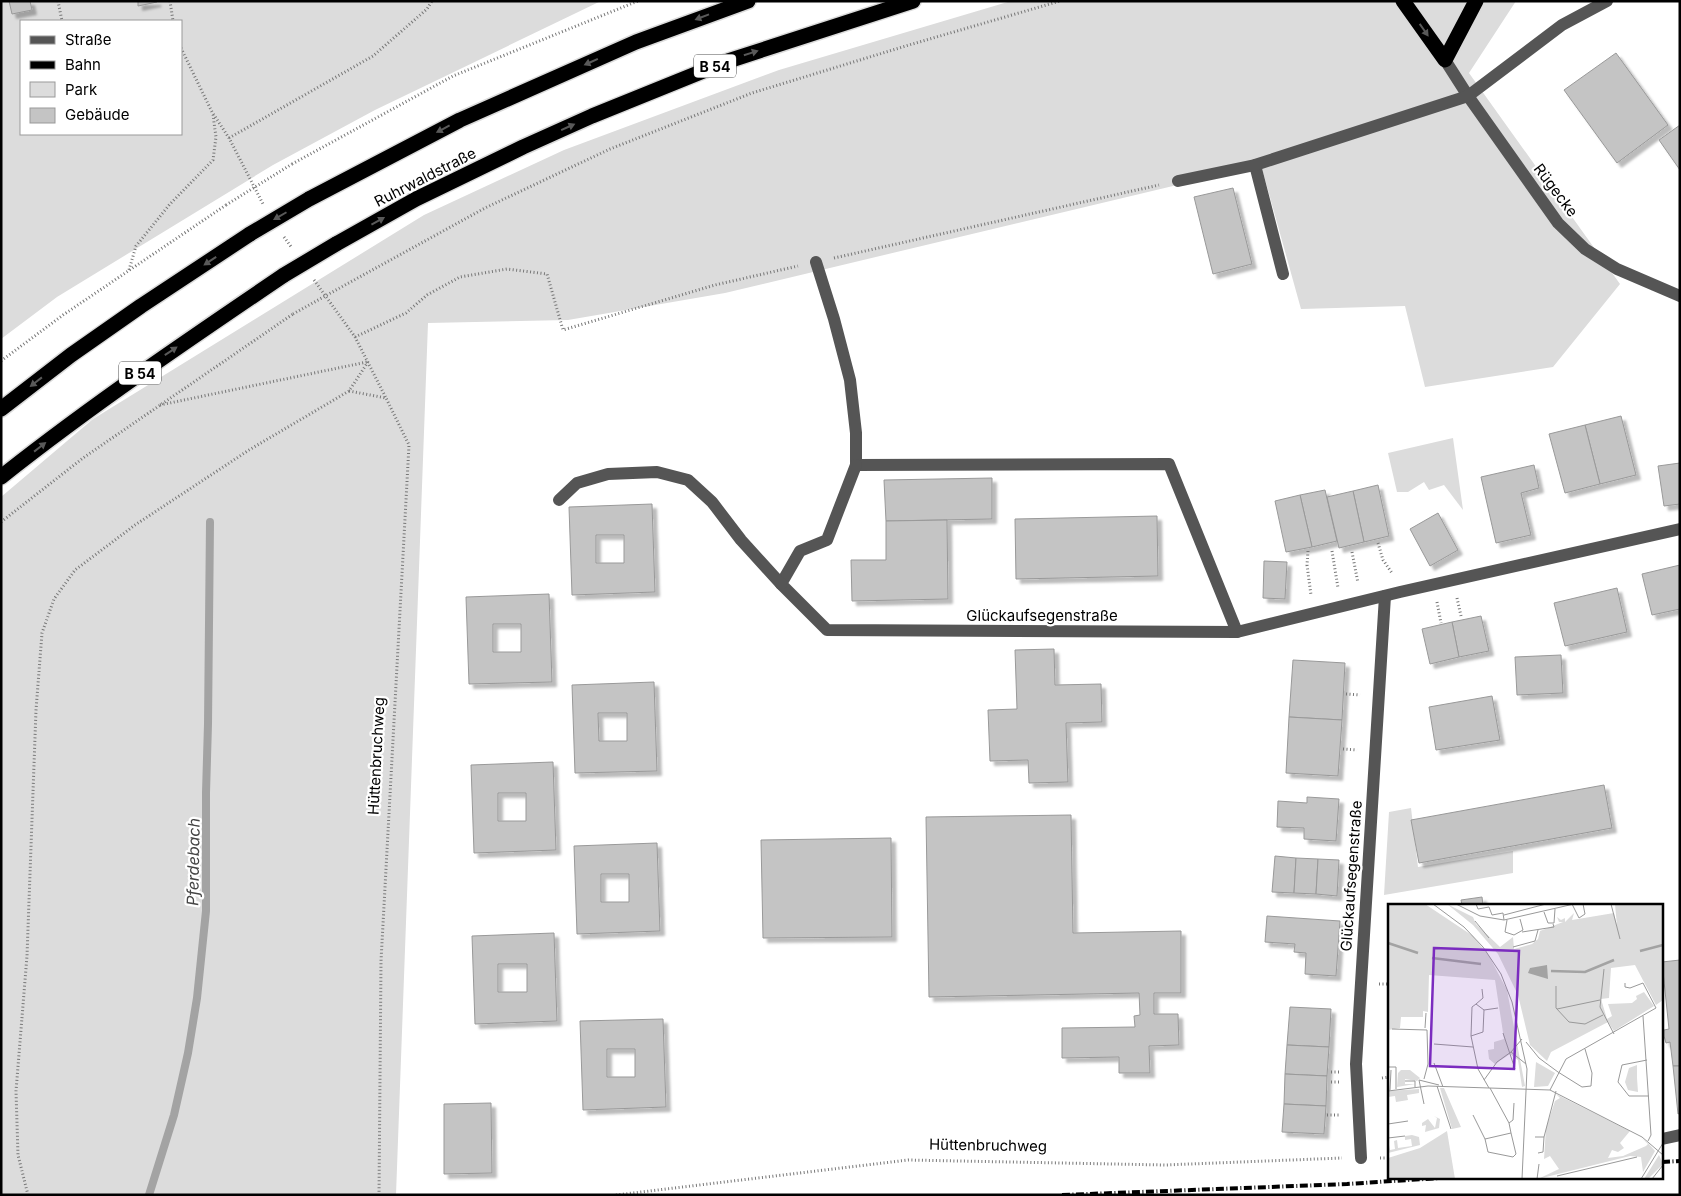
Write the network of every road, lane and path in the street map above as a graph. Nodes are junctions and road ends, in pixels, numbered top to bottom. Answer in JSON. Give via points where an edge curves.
{"nodes":[{"id":1,"x":58,"y":1,"type":"edge"},
{"id":2,"x":170,"y":1,"type":"edge"},
{"id":3,"x":432,"y":1,"type":"edge"},
{"id":4,"x":638,"y":1,"type":"edge"},
{"id":5,"x":748,"y":1,"type":"edge"},
{"id":6,"x":913,"y":1,"type":"edge"},
{"id":7,"x":1060,"y":1,"type":"edge"},
{"id":8,"x":1403,"y":1,"type":"edge"},
{"id":9,"x":1476,"y":1,"type":"edge"},
{"id":10,"x":1607,"y":1,"type":"edge"},
{"id":11,"x":62,"y":20,"type":"edge"},
{"id":12,"x":173,"y":20,"type":"edge"},
{"id":13,"x":182,"y":52,"type":"edge"},
{"id":14,"x":1445,"y":60,"type":"junction"},
{"id":15,"x":1468,"y":96,"type":"junction"},
{"id":16,"x":212,"y":112,"type":"junction"},
{"id":17,"x":229,"y":138,"type":"junction"},
{"id":18,"x":1255,"y":165,"type":"junction"},
{"id":19,"x":1178,"y":181,"type":"joint"},
{"id":20,"x":259,"y":196,"type":"dead end"},
{"id":21,"x":816,"y":262,"type":"junction"},
{"id":22,"x":129,"y":270,"type":"junction"},
{"id":23,"x":1283,"y":274,"type":"dead end"},
{"id":24,"x":1680,"y":296,"type":"edge"},
{"id":25,"x":355,"y":337,"type":"dead end"},
{"id":26,"x":1,"y":361,"type":"edge"},
{"id":27,"x":368,"y":362,"type":"junction"},
{"id":28,"x":349,"y":391,"type":"junction"},
{"id":29,"x":386,"y":398,"type":"junction"},
{"id":30,"x":157,"y":406,"type":"junction"},
{"id":31,"x":1,"y":409,"type":"edge"},
{"id":32,"x":856,"y":466,"type":"junction"},
{"id":33,"x":1,"y":477,"type":"edge"},
{"id":34,"x":559,"y":500,"type":"dead end"},
{"id":35,"x":1,"y":522,"type":"edge"},
{"id":36,"x":1680,"y":529,"type":"edge"},
{"id":37,"x":1332,"y":550,"type":"dead end"},
{"id":38,"x":1308,"y":551,"type":"dead end"},
{"id":39,"x":1352,"y":552,"type":"dead end"},
{"id":40,"x":781,"y":584,"type":"junction"},
{"id":41,"x":1359,"y":589,"type":"dead end"},
{"id":42,"x":1339,"y":594,"type":"dead end"},
{"id":43,"x":1385,"y":596,"type":"junction"},
{"id":44,"x":1457,"y":597,"type":"dead end"},
{"id":45,"x":1312,"y":600,"type":"dead end"},
{"id":46,"x":1436,"y":602,"type":"dead end"},
{"id":47,"x":1461,"y":616,"type":"dead end"},
{"id":48,"x":1441,"y":622,"type":"dead end"},
{"id":49,"x":1237,"y":632,"type":"junction"},
{"id":50,"x":1388,"y":1077,"type":"edge"},
{"id":51,"x":1382,"y":1078,"type":"dead end"},
{"id":52,"x":1664,"y":1135,"type":"edge"},
{"id":53,"x":1680,"y":1135,"type":"edge"},
{"id":54,"x":1361,"y":1158,"type":"joint"},
{"id":55,"x":28,"y":1195,"type":"edge"},
{"id":56,"x":379,"y":1195,"type":"edge"},
{"id":57,"x":616,"y":1195,"type":"edge"}],
"edges":[{"from":1,"to":11,"type":"path"},
{"from":2,"to":12,"type":"path"},
{"from":3,"to":17,"type":"path","via":[[373,56]]},
{"from":4,"to":22,"type":"path","bridge":true,"via":[[453,76],[292,164]]},
{"from":5,"to":31,"type":"highway","one_way":true,"bridge":true,"via":[[636,42],[460,120],[309,199],[250,234],[78,350]]},
{"from":33,"to":6,"type":"highway","name":"Ruhrwaldstraße","number":"B 54","one_way":true,"bridge":true,"via":[[165,355],[284,275],[416,200],[592,116],[728,61]]},
{"from":7,"to":30,"type":"path","bridge":true,"via":[[752,94],[610,149],[485,208],[293,314]]},
{"from":8,"to":14,"type":"highway","one_way":true},
{"from":9,"to":14,"type":"highway"},
{"from":10,"to":15,"type":"street","via":[[1562,25]]},
{"from":13,"to":16,"type":"path"},
{"from":14,"to":15,"type":"street","name":"Rügecke"},
{"from":15,"to":18,"type":"street"},
{"from":15,"to":24,"type":"street","name":"Rügecke","via":[[1558,223],[1585,249],[1617,269]]},
{"from":16,"to":17,"type":"path"},
{"from":16,"to":22,"type":"path","via":[[216,137],[213,160],[170,204],[136,246]]},
{"from":17,"to":20,"type":"path"},
{"from":18,"to":19,"type":"street"},
{"from":18,"to":23,"type":"street"},
{"from":19,"to":21,"type":"path"},
{"from":21,"to":25,"type":"path","via":[[715,285],[563,330],[547,274],[507,269],[460,277],[427,295],[406,313]]},
{"from":21,"to":32,"type":"street","via":[[850,380]]},
{"from":22,"to":26,"type":"path"},
{"from":27,"to":28,"type":"path"},
{"from":27,"to":29,"type":"path","name":"Hüttenbruchweg"},
{"from":27,"to":30,"type":"path"},
{"from":28,"to":29,"type":"path"},
{"from":28,"to":55,"type":"path","via":[[249,450],[135,525],[75,570],[54,599],[42,633],[36,710],[27,956],[16,1091],[18,1155]]},
{"from":29,"to":56,"type":"path","name":"Hüttenbruchweg","via":[[409,445],[381,961]]},
{"from":30,"to":35,"type":"path"},
{"from":32,"to":40,"type":"street","via":[[828,540],[800,551]]},
{"from":32,"to":49,"type":"street","via":[[1169,464]]},
{"from":34,"to":40,"type":"street","name":"Glückaufsegenstraße","via":[[577,483],[608,474],[657,472],[688,480],[712,502]]},
{"from":36,"to":43,"type":"street","name":"Glückaufsegenstraße"},
{"from":37,"to":42,"type":"path"},
{"from":38,"to":45,"type":"path"},
{"from":39,"to":41,"type":"path"},
{"from":40,"to":49,"type":"street","name":"Glückaufsegenstraße","via":[[827,630]]},
{"from":43,"to":49,"type":"street","name":"Glückaufsegenstraße"},
{"from":43,"to":54,"type":"street","name":"Glückaufsegenstraße","via":[[1356,1064]]},
{"from":44,"to":47,"type":"path"},
{"from":46,"to":48,"type":"path"},
{"from":50,"to":51,"type":"path"},
{"from":52,"to":53,"type":"street"},
{"from":54,"to":57,"type":"path","name":"Hüttenbruchweg","via":[[1165,1165],[908,1160]]}]}
